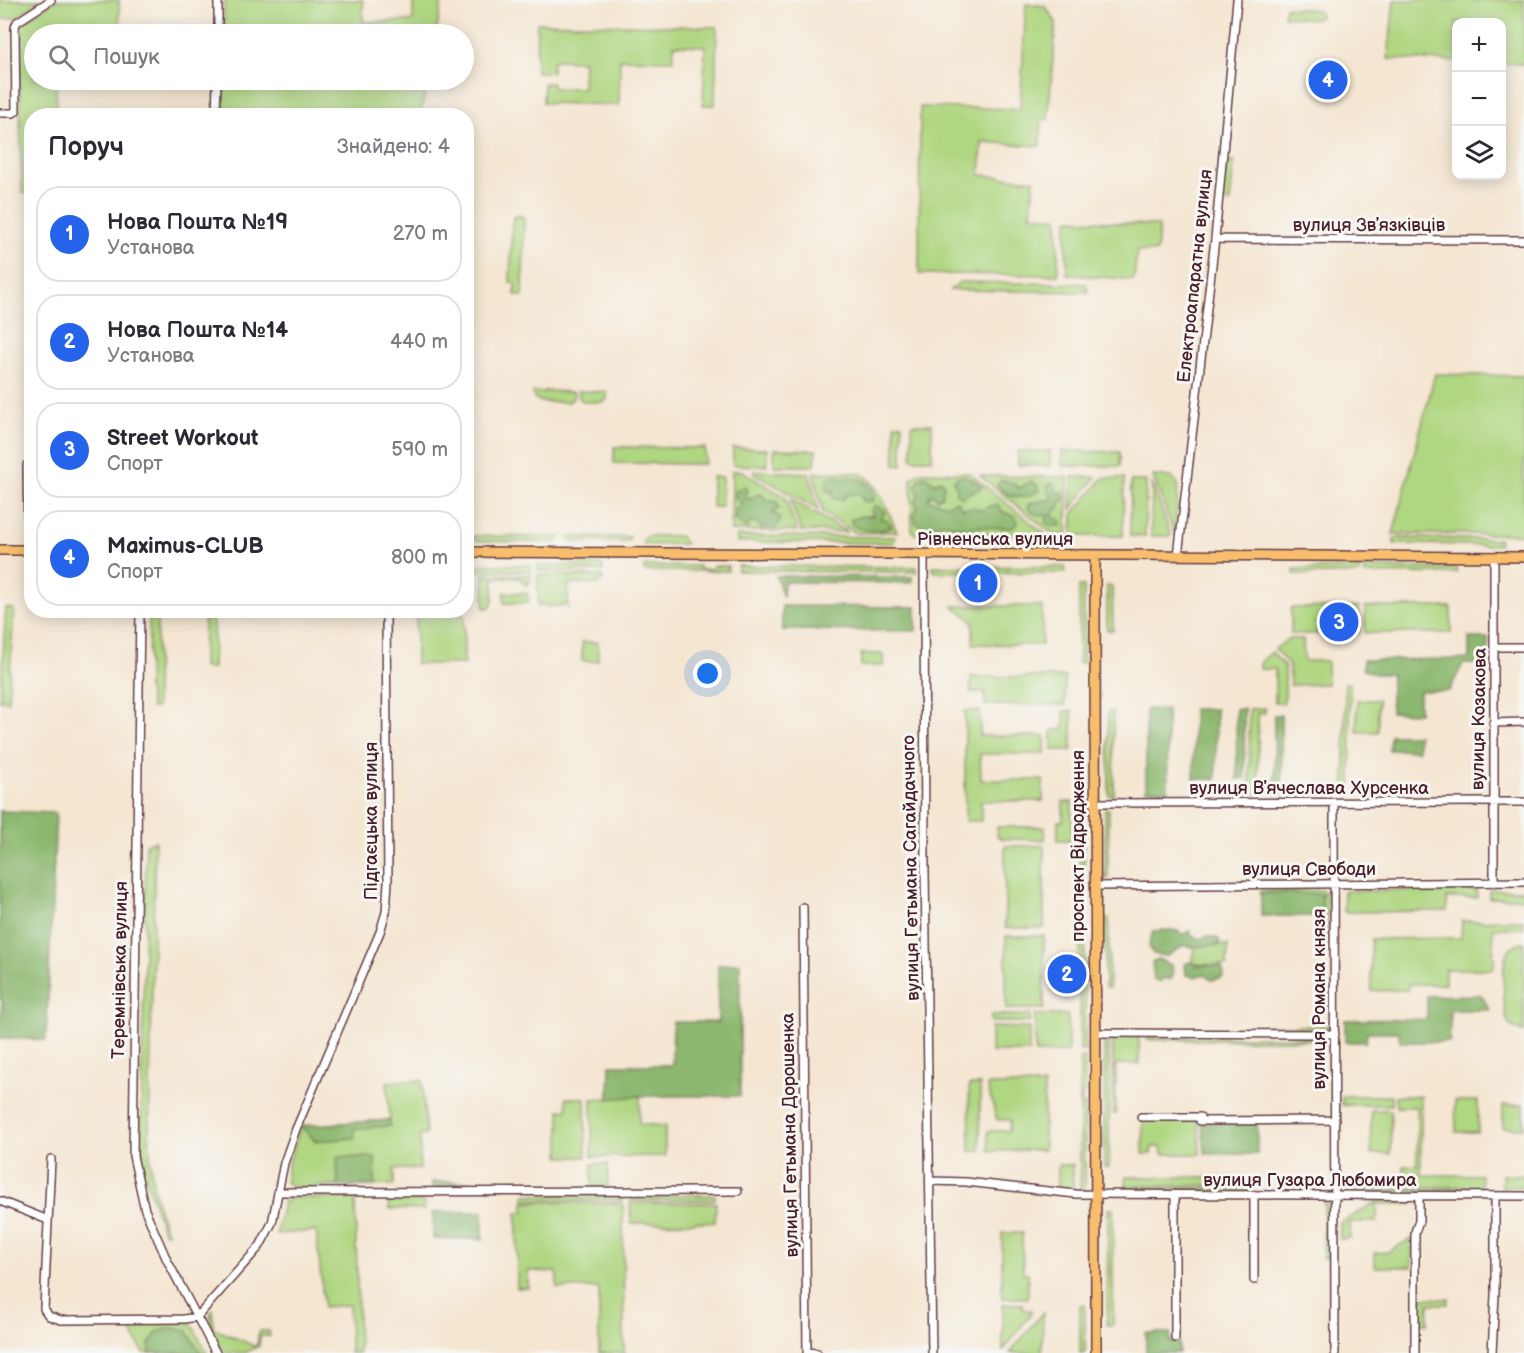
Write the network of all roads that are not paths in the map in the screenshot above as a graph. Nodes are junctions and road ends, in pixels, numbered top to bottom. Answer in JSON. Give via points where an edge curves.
{"nodes":[{"id":1,"x":51,"y":0,"type":"edge"},
{"id":2,"x":218,"y":0,"type":"edge"},
{"id":3,"x":1237,"y":0,"type":"edge"},
{"id":4,"x":218,"y":24,"type":"edge"},
{"id":5,"x":217,"y":90,"type":"edge"},
{"id":6,"x":216,"y":108,"type":"edge"},
{"id":7,"x":0,"y":113,"type":"edge"},
{"id":8,"x":1215,"y":239,"type":"junction"},
{"id":9,"x":1524,"y":240,"type":"edge"},
{"id":10,"x":0,"y":550,"type":"edge"},
{"id":11,"x":24,"y":550,"type":"edge"},
{"id":12,"x":474,"y":552,"type":"edge"},
{"id":13,"x":924,"y":555,"type":"junction"},
{"id":14,"x":1179,"y":555,"type":"junction"},
{"id":15,"x":1095,"y":556,"type":"junction"},
{"id":16,"x":1494,"y":557,"type":"junction"},
{"id":17,"x":1524,"y":557,"type":"edge"},
{"id":18,"x":140,"y":618,"type":"edge"},
{"id":19,"x":386,"y":618,"type":"edge"},
{"id":20,"x":1495,"y":647,"type":"junction"},
{"id":21,"x":1524,"y":647,"type":"edge"},
{"id":22,"x":1524,"y":722,"type":"edge"},
{"id":23,"x":1493,"y":723,"type":"junction"},
{"id":24,"x":1334,"y":802,"type":"junction"},
{"id":25,"x":1493,"y":802,"type":"junction"},
{"id":26,"x":1524,"y":802,"type":"edge"},
{"id":27,"x":1095,"y":803,"type":"junction"},
{"id":28,"x":1524,"y":882,"type":"edge"},
{"id":29,"x":1494,"y":883,"type":"junction"},
{"id":30,"x":1334,"y":884,"type":"junction"},
{"id":31,"x":1095,"y":886,"type":"junction"},
{"id":32,"x":803,"y":907,"type":"dead end"},
{"id":33,"x":1095,"y":1033,"type":"junction"},
{"id":34,"x":1335,"y":1034,"type":"junction"},
{"id":35,"x":1141,"y":1117,"type":"dead end"},
{"id":36,"x":1335,"y":1120,"type":"junction"},
{"id":37,"x":51,"y":1159,"type":"dead end"},
{"id":38,"x":930,"y":1181,"type":"junction"},
{"id":39,"x":738,"y":1191,"type":"dead end"},
{"id":40,"x":280,"y":1192,"type":"junction"},
{"id":41,"x":1095,"y":1194,"type":"junction"},
{"id":42,"x":1175,"y":1195,"type":"junction"},
{"id":43,"x":1254,"y":1195,"type":"junction"},
{"id":44,"x":1335,"y":1195,"type":"junction"},
{"id":45,"x":1419,"y":1196,"type":"junction"},
{"id":46,"x":1495,"y":1196,"type":"junction"},
{"id":47,"x":1524,"y":1196,"type":"edge"},
{"id":48,"x":0,"y":1201,"type":"edge"},
{"id":49,"x":48,"y":1220,"type":"junction"},
{"id":50,"x":1254,"y":1280,"type":"dead end"},
{"id":51,"x":197,"y":1317,"type":"junction"},
{"id":52,"x":1175,"y":1338,"type":"dead end"},
{"id":53,"x":216,"y":1353,"type":"edge"},
{"id":54,"x":817,"y":1353,"type":"edge"},
{"id":55,"x":932,"y":1353,"type":"edge"},
{"id":56,"x":1096,"y":1353,"type":"edge"},
{"id":57,"x":1335,"y":1353,"type":"edge"},
{"id":58,"x":1415,"y":1353,"type":"edge"},
{"id":59,"x":1492,"y":1353,"type":"edge"}],
"edges":[{"from":1,"to":7,"type":"street","via":[[17,22],[16,111]]},
{"from":2,"to":4,"type":"street"},
{"from":3,"to":8,"type":"street","name":"Електроапаратна вулиця"},
{"from":5,"to":6,"type":"street"},
{"from":8,"to":9,"type":"street","name":"вулиця Звʼязківців"},
{"from":8,"to":14,"type":"street","name":"Електроапаратна вулиця"},
{"from":10,"to":11,"type":"main road"},
{"from":12,"to":13,"type":"main road","name":"Рівненська вулиця"},
{"from":13,"to":15,"type":"main road","name":"Рівненська вулиця"},
{"from":13,"to":38,"type":"street","name":"вулиця Гетьмана Сагайдачного"},
{"from":14,"to":15,"type":"main road","name":"Рівненська вулиця"},
{"from":14,"to":16,"type":"main road","name":"Рівненська вулиця"},
{"from":15,"to":27,"type":"main road","name":"проспект Відродження"},
{"from":16,"to":17,"type":"main road","name":"Рівненська вулиця"},
{"from":16,"to":20,"type":"street","name":"вулиця Козакова"},
{"from":18,"to":51,"type":"street","name":"Теремнівська вулиця","via":[[133,1156],[145,1210]]},
{"from":19,"to":40,"type":"street","name":"Підгаєцька вулиця","via":[[386,912],[296,1129],[284,1163]]},
{"from":20,"to":21,"type":"street"},
{"from":20,"to":23,"type":"street","name":"вулиця Козакова"},
{"from":22,"to":23,"type":"street"},
{"from":23,"to":25,"type":"street","name":"вулиця Козакова"},
{"from":24,"to":25,"type":"street","name":"вулиця Вʼячеслава Хурсенка"},
{"from":24,"to":27,"type":"street","name":"вулиця Вʼячеслава Хурсенка"},
{"from":24,"to":30,"type":"street","name":"вулиця Романа князя"},
{"from":25,"to":26,"type":"street","name":"вулиця Вʼячеслава Хурсенка"},
{"from":25,"to":29,"type":"street","name":"вулиця Козакова"},
{"from":27,"to":31,"type":"main road","name":"проспект Відродження"},
{"from":28,"to":29,"type":"street","name":"вулиця Свободи"},
{"from":29,"to":30,"type":"street","name":"вулиця Свободи"},
{"from":30,"to":31,"type":"street","name":"вулиця Свободи"},
{"from":30,"to":34,"type":"street","name":"вулиця Романа князя"},
{"from":31,"to":33,"type":"main road","name":"проспект Відродження"},
{"from":32,"to":54,"type":"street","name":"вулиця Гетьмана Дорошенка","via":[[807,1352]]},
{"from":33,"to":34,"type":"street"},
{"from":33,"to":41,"type":"main road","name":"проспект Відродження"},
{"from":34,"to":36,"type":"street","name":"вулиця Романа князя"},
{"from":35,"to":36,"type":"street"},
{"from":36,"to":44,"type":"street","name":"вулиця Романа князя"},
{"from":37,"to":49,"type":"street"},
{"from":38,"to":41,"type":"street"},
{"from":38,"to":55,"type":"street","name":"вулиця Гетьмана Сагайдачного"},
{"from":39,"to":40,"type":"street"},
{"from":40,"to":51,"type":"street","name":"Підгаєцька вулиця","via":[[272,1223],[260,1246]]},
{"from":41,"to":42,"type":"street","name":"вулиця Гузара Любомира"},
{"from":41,"to":56,"type":"main road","name":"проспект Відродження"},
{"from":42,"to":43,"type":"street","name":"вулиця Гузара Любомира"},
{"from":42,"to":52,"type":"street"},
{"from":43,"to":44,"type":"street","name":"вулиця Гузара Любомира"},
{"from":43,"to":50,"type":"street"},
{"from":44,"to":45,"type":"street","name":"вулиця Гузара Любомира"},
{"from":44,"to":57,"type":"street","name":"вулиця Романа князя"},
{"from":45,"to":46,"type":"street","name":"вулиця Гузара Любомира"},
{"from":45,"to":58,"type":"street","via":[[1415,1233]]},
{"from":46,"to":47,"type":"street","name":"вулиця Гузара Любомира"},
{"from":46,"to":59,"type":"street"},
{"from":48,"to":49,"type":"street"},
{"from":49,"to":51,"type":"street","via":[[45,1309],[49,1316],[61,1320]]},
{"from":51,"to":53,"type":"street","name":"Теремнівська вулиця"}]}
